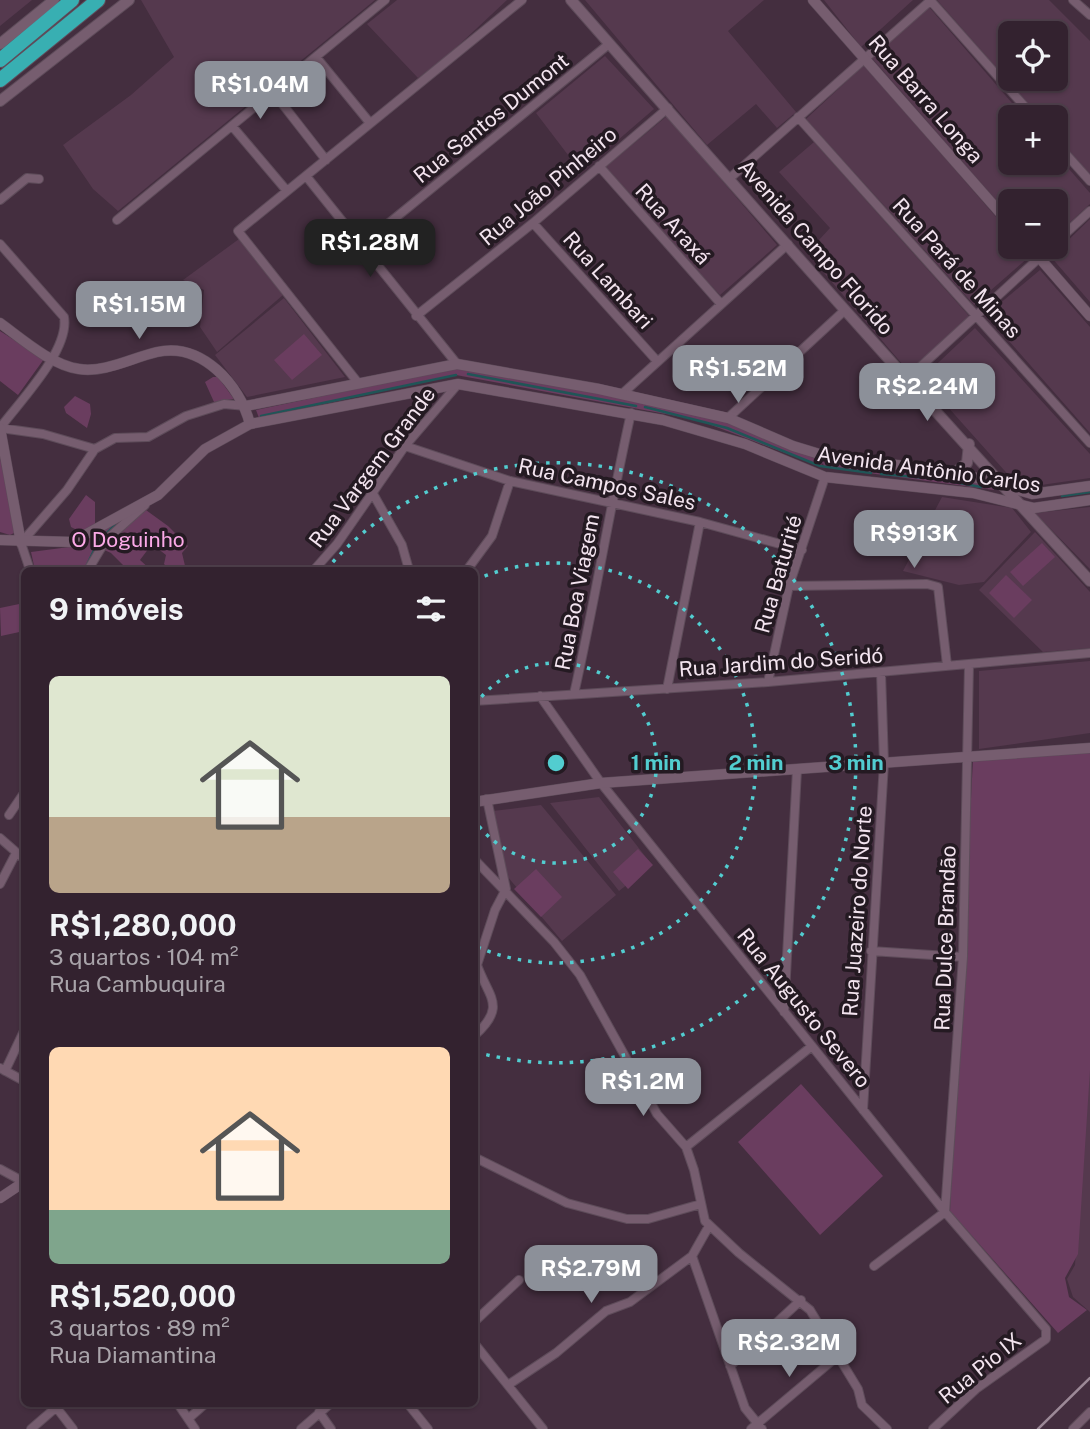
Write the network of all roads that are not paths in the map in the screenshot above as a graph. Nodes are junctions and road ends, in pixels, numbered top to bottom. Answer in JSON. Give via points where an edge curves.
{"nodes":[{"id":1,"x":54,"y":0,"type":"edge"},
{"id":2,"x":72,"y":0,"type":"edge"},
{"id":3,"x":98,"y":0,"type":"edge"},
{"id":4,"x":130,"y":0,"type":"edge"},
{"id":5,"x":386,"y":0,"type":"edge"},
{"id":6,"x":522,"y":0,"type":"edge"},
{"id":7,"x":571,"y":0,"type":"edge"},
{"id":8,"x":813,"y":0,"type":"edge"},
{"id":9,"x":930,"y":0,"type":"edge"},
{"id":10,"x":1073,"y":0,"type":"edge"},
{"id":11,"x":1090,"y":15,"type":"edge"},
{"id":12,"x":0,"y":44,"type":"edge"},
{"id":13,"x":609,"y":44,"type":"junction"},
{"id":14,"x":316,"y":57,"type":"junction"},
{"id":15,"x":864,"y":57,"type":"junction"},
{"id":16,"x":0,"y":60,"type":"edge"},
{"id":17,"x":0,"y":80,"type":"edge"},
{"id":18,"x":0,"y":101,"type":"edge"},
{"id":19,"x":281,"y":101,"type":"dead end"},
{"id":20,"x":1023,"y":105,"type":"edge"},
{"id":21,"x":668,"y":108,"type":"junction"},
{"id":22,"x":798,"y":117,"type":"junction"},
{"id":23,"x":370,"y":123,"type":"junction"},
{"id":24,"x":232,"y":126,"type":"junction"},
{"id":25,"x":1068,"y":156,"type":"edge"},
{"id":26,"x":326,"y":160,"type":"junction"},
{"id":27,"x":598,"y":166,"type":"junction"},
{"id":28,"x":306,"y":176,"type":"junction"},
{"id":29,"x":730,"y":178,"type":"junction"},
{"id":30,"x":39,"y":179,"type":"dead end"},
{"id":31,"x":1090,"y":181,"type":"edge"},
{"id":32,"x":287,"y":191,"type":"junction"},
{"id":33,"x":0,"y":200,"type":"edge"},
{"id":34,"x":998,"y":210,"type":"edge"},
{"id":35,"x":1090,"y":211,"type":"edge"},
{"id":36,"x":117,"y":220,"type":"dead end"},
{"id":37,"x":533,"y":223,"type":"junction"},
{"id":38,"x":1068,"y":231,"type":"edge"},
{"id":39,"x":0,"y":244,"type":"edge"},
{"id":40,"x":788,"y":244,"type":"junction"},
{"id":41,"x":362,"y":246,"type":"junction"},
{"id":42,"x":1039,"y":259,"type":"edge"},
{"id":43,"x":1041,"y":259,"type":"edge"},
{"id":44,"x":721,"y":304,"type":"junction"},
{"id":45,"x":845,"y":310,"type":"junction"},
{"id":46,"x":416,"y":316,"type":"junction"},
{"id":47,"x":976,"y":316,"type":"junction"},
{"id":48,"x":1090,"y":316,"type":"edge"},
{"id":49,"x":0,"y":323,"type":"edge"},
{"id":50,"x":52,"y":358,"type":"junction"},
{"id":51,"x":657,"y":361,"type":"junction"},
{"id":52,"x":457,"y":364,"type":"junction"},
{"id":53,"x":906,"y":379,"type":"junction"},
{"id":54,"x":359,"y":384,"type":"junction"},
{"id":55,"x":458,"y":384,"type":"junction"},
{"id":56,"x":622,"y":394,"type":"junction"},
{"id":57,"x":246,"y":406,"type":"junction"},
{"id":58,"x":631,"y":413,"type":"junction"},
{"id":59,"x":728,"y":418,"type":"junction"},
{"id":60,"x":250,"y":424,"type":"junction"},
{"id":61,"x":0,"y":428,"type":"edge"},
{"id":62,"x":1090,"y":443,"type":"edge"},
{"id":63,"x":969,"y":444,"type":"junction"},
{"id":64,"x":405,"y":446,"type":"junction"},
{"id":65,"x":94,"y":449,"type":"junction"},
{"id":66,"x":956,"y":472,"type":"junction"},
{"id":67,"x":825,"y":477,"type":"junction"},
{"id":68,"x":510,"y":481,"type":"junction"},
{"id":69,"x":1090,"y":486,"type":"edge"},
{"id":70,"x":1005,"y":488,"type":"junction"},
{"id":71,"x":372,"y":492,"type":"junction"},
{"id":72,"x":152,"y":499,"type":"junction"},
{"id":73,"x":1090,"y":500,"type":"edge"},
{"id":74,"x":1017,"y":502,"type":"junction"},
{"id":75,"x":611,"y":503,"type":"junction"},
{"id":76,"x":700,"y":522,"type":"junction"},
{"id":77,"x":0,"y":540,"type":"edge"},
{"id":78,"x":21,"y":543,"type":"junction"},
{"id":79,"x":802,"y":550,"type":"junction"},
{"id":80,"x":29,"y":567,"type":"edge"},
{"id":81,"x":90,"y":567,"type":"edge"},
{"id":82,"x":317,"y":567,"type":"edge"},
{"id":83,"x":409,"y":567,"type":"edge"},
{"id":84,"x":469,"y":567,"type":"edge"},
{"id":85,"x":1090,"y":581,"type":"edge"},
{"id":86,"x":789,"y":586,"type":"junction"},
{"id":87,"x":1090,"y":653,"type":"edge"},
{"id":88,"x":947,"y":665,"type":"junction"},
{"id":89,"x":969,"y":665,"type":"junction"},
{"id":90,"x":881,"y":673,"type":"junction"},
{"id":91,"x":768,"y":682,"type":"junction"},
{"id":92,"x":667,"y":689,"type":"junction"},
{"id":93,"x":574,"y":694,"type":"junction"},
{"id":94,"x":540,"y":696,"type":"junction"},
{"id":95,"x":478,"y":701,"type":"edge"},
{"id":96,"x":1090,"y":748,"type":"edge"},
{"id":97,"x":970,"y":758,"type":"junction"},
{"id":98,"x":884,"y":763,"type":"junction"},
{"id":99,"x":797,"y":769,"type":"junction"},
{"id":100,"x":601,"y":783,"type":"junction"},
{"id":101,"x":21,"y":797,"type":"edge"},
{"id":102,"x":486,"y":799,"type":"junction"},
{"id":103,"x":478,"y":801,"type":"edge"},
{"id":104,"x":9,"y":815,"type":"dead end"},
{"id":105,"x":0,"y":838,"type":"edge"},
{"id":106,"x":16,"y":853,"type":"junction"},
{"id":107,"x":21,"y":857,"type":"edge"},
{"id":108,"x":478,"y":863,"type":"edge"},
{"id":109,"x":0,"y":884,"type":"edge"},
{"id":110,"x":506,"y":889,"type":"junction"},
{"id":111,"x":871,"y":951,"type":"junction"},
{"id":112,"x":963,"y":957,"type":"junction"},
{"id":113,"x":478,"y":962,"type":"edge"},
{"id":114,"x":478,"y":967,"type":"edge"},
{"id":115,"x":784,"y":1012,"type":"junction"},
{"id":116,"x":478,"y":1033,"type":"edge"},
{"id":117,"x":21,"y":1036,"type":"edge"},
{"id":118,"x":812,"y":1046,"type":"junction"},
{"id":119,"x":2,"y":1069,"type":"edge"},
{"id":120,"x":21,"y":1079,"type":"edge"},
{"id":121,"x":863,"y":1110,"type":"junction"},
{"id":122,"x":685,"y":1147,"type":"junction"},
{"id":123,"x":478,"y":1159,"type":"edge"},
{"id":124,"x":0,"y":1169,"type":"edge"},
{"id":125,"x":21,"y":1180,"type":"edge"},
{"id":126,"x":21,"y":1184,"type":"edge"},
{"id":127,"x":0,"y":1199,"type":"edge"},
{"id":128,"x":701,"y":1204,"type":"junction"},
{"id":129,"x":945,"y":1212,"type":"junction"},
{"id":130,"x":709,"y":1226,"type":"junction"},
{"id":131,"x":692,"y":1256,"type":"junction"},
{"id":132,"x":874,"y":1266,"type":"dead end"},
{"id":133,"x":519,"y":1280,"type":"dead end"},
{"id":134,"x":801,"y":1300,"type":"junction"},
{"id":135,"x":478,"y":1318,"type":"edge"},
{"id":136,"x":1047,"y":1335,"type":"joint"},
{"id":137,"x":478,"y":1348,"type":"edge"},
{"id":138,"x":839,"y":1355,"type":"junction"},
{"id":139,"x":730,"y":1366,"type":"junction"},
{"id":140,"x":508,"y":1385,"type":"junction"},
{"id":141,"x":56,"y":1407,"type":"edge"},
{"id":142,"x":59,"y":1407,"type":"edge"},
{"id":143,"x":180,"y":1407,"type":"edge"},
{"id":144,"x":202,"y":1407,"type":"edge"},
{"id":145,"x":326,"y":1407,"type":"edge"},
{"id":146,"x":410,"y":1407,"type":"edge"},
{"id":147,"x":319,"y":1412,"type":"junction"},
{"id":148,"x":1090,"y":1412,"type":"edge"},
{"id":149,"x":189,"y":1418,"type":"junction"},
{"id":150,"x":305,"y":1427,"type":"edge"},
{"id":151,"x":757,"y":1427,"type":"edge"},
{"id":152,"x":31,"y":1429,"type":"edge"},
{"id":153,"x":73,"y":1429,"type":"edge"},
{"id":154,"x":195,"y":1429,"type":"edge"},
{"id":155,"x":331,"y":1429,"type":"edge"},
{"id":156,"x":428,"y":1429,"type":"edge"},
{"id":157,"x":542,"y":1429,"type":"edge"},
{"id":158,"x":887,"y":1429,"type":"edge"},
{"id":159,"x":933,"y":1429,"type":"edge"},
{"id":160,"x":1073,"y":1429,"type":"edge"}],
"edges":[{"from":1,"to":12,"type":"main road"},
{"from":2,"to":16,"type":"highway"},
{"from":3,"to":17,"type":"highway"},
{"from":4,"to":18,"type":"main road"},
{"from":5,"to":14,"type":"street"},
{"from":6,"to":23,"type":"street"},
{"from":7,"to":13,"type":"main road","name":"Avenida Campo Florido"},
{"from":8,"to":15,"type":"street","name":"Rua Barra Longa"},
{"from":9,"to":15,"type":"street"},
{"from":9,"to":20,"type":"street"},
{"from":10,"to":11,"type":"street"},
{"from":13,"to":21,"type":"main road","name":"Avenida Campo Florido"},
{"from":13,"to":41,"type":"street","name":"Rua Santos Dumont"},
{"from":14,"to":23,"type":"street"},
{"from":14,"to":24,"type":"street"},
{"from":15,"to":22,"type":"street"},
{"from":15,"to":34,"type":"street","name":"Rua Barra Longa"},
{"from":19,"to":26,"type":"street"},
{"from":21,"to":27,"type":"street","name":"Rua João Pinheiro"},
{"from":21,"to":29,"type":"main road","name":"Avenida Campo Florido"},
{"from":22,"to":29,"type":"street"},
{"from":22,"to":47,"type":"street","name":"Rua Pará de Minas"},
{"from":23,"to":26,"type":"street"},
{"from":24,"to":32,"type":"street"},
{"from":24,"to":36,"type":"street"},
{"from":25,"to":31,"type":"street"},
{"from":26,"to":28,"type":"street"},
{"from":27,"to":37,"type":"street","name":"Rua João Pinheiro"},
{"from":27,"to":44,"type":"street","name":"Rua Araxá"},
{"from":28,"to":32,"type":"street"},
{"from":28,"to":41,"type":"street"},
{"from":29,"to":40,"type":"main road","name":"Avenida Campo Florido"},
{"from":30,"to":33,"type":"street","via":[[27,178]]},
{"from":32,"to":54,"type":"street","via":[[238,231]]},
{"from":35,"to":38,"type":"street"},
{"from":37,"to":46,"type":"street","name":"Rua João Pinheiro"},
{"from":37,"to":51,"type":"street","name":"Rua Lambari"},
{"from":39,"to":50,"type":"street","via":[[64,317],[65,331]]},
{"from":40,"to":44,"type":"street"},
{"from":40,"to":45,"type":"main road","name":"Avenida Campo Florido"},
{"from":41,"to":46,"type":"street"},
{"from":42,"to":47,"type":"street"},
{"from":43,"to":48,"type":"street"},
{"from":44,"to":51,"type":"street"},
{"from":45,"to":53,"type":"main road","name":"Avenida Campo Florido"},
{"from":45,"to":59,"type":"street"},
{"from":46,"to":52,"type":"street"},
{"from":47,"to":53,"type":"street"},
{"from":47,"to":62,"type":"street","name":"Rua Pará de Minas"},
{"from":49,"to":50,"type":"street"},
{"from":50,"to":57,"type":"street","via":[[75,369],[94,371],[160,351],[180,353],[220,371]]},
{"from":50,"to":61,"type":"street"},
{"from":51,"to":56,"type":"street"},
{"from":52,"to":54,"type":"street","name":"Avenida Antônio Carlos"},
{"from":52,"to":56,"type":"street","name":"Avenida Antônio Carlos"},
{"from":53,"to":63,"type":"main road","name":"Avenida Campo Florido"},
{"from":54,"to":57,"type":"street","name":"Avenida Antônio Carlos"},
{"from":55,"to":58,"type":"street","name":"Avenida Antônio Carlos"},
{"from":55,"to":60,"type":"street","name":"Avenida Antônio Carlos"},
{"from":55,"to":64,"type":"street","name":"Rua Vargem Grande"},
{"from":56,"to":59,"type":"street","name":"Avenida Antônio Carlos"},
{"from":57,"to":60,"type":"street"},
{"from":57,"to":65,"type":"street","via":[[224,404],[186,416],[148,437],[115,438]]},
{"from":58,"to":67,"type":"street","name":"Avenida Antônio Carlos","via":[[745,444]]},
{"from":58,"to":75,"type":"street","name":"Rua Boa Viagem"},
{"from":59,"to":66,"type":"street","name":"Avenida Antônio Carlos","via":[[829,457]]},
{"from":60,"to":72,"type":"street","name":"Avenida Antônio Carlos","via":[[205,449]]},
{"from":61,"to":65,"type":"street","via":[[43,434]]},
{"from":61,"to":78,"type":"street"},
{"from":63,"to":66,"type":"main road","via":[[967,463]]},
{"from":63,"to":70,"type":"main road","name":"Avenida Campo Florido"},
{"from":64,"to":68,"type":"street","name":"Rua Campos Sales"},
{"from":64,"to":71,"type":"street","name":"Rua Vargem Grande"},
{"from":65,"to":78,"type":"street","via":[[67,490]]},
{"from":66,"to":70,"type":"street","name":"Avenida Antônio Carlos","via":[[983,477]]},
{"from":67,"to":74,"type":"street","name":"Avenida Antônio Carlos"},
{"from":67,"to":79,"type":"street","name":"Rua Baturité"},
{"from":68,"to":75,"type":"street","name":"Rua Campos Sales"},
{"from":68,"to":84,"type":"street","via":[[492,536]]},
{"from":69,"to":70,"type":"street","name":"Avenida Antônio Carlos","via":[[1032,494]]},
{"from":70,"to":74,"type":"main road","name":"Avenida Campo Florido"},
{"from":71,"to":82,"type":"street","name":"Rua Vargem Grande"},
{"from":71,"to":83,"type":"street"},
{"from":72,"to":78,"type":"street","name":"Avenida Antônio Carlos","via":[[72,542]]},
{"from":72,"to":81,"type":"street","via":[[106,540]]},
{"from":73,"to":74,"type":"street","name":"Avenida Antônio Carlos","via":[[1034,508]]},
{"from":74,"to":85,"type":"main road","name":"Avenida Campo Florido"},
{"from":75,"to":76,"type":"street","name":"Rua Campos Sales"},
{"from":75,"to":93,"type":"street","name":"Rua Boa Viagem"},
{"from":76,"to":79,"type":"street","name":"Rua Campos Sales"},
{"from":76,"to":92,"type":"street"},
{"from":77,"to":78,"type":"street","name":"Avenida Antônio Carlos"},
{"from":78,"to":80,"type":"street"},
{"from":79,"to":86,"type":"street","name":"Rua Baturité"},
{"from":86,"to":88,"type":"street","via":[[938,587]]},
{"from":86,"to":91,"type":"street","name":"Rua Baturité"},
{"from":87,"to":89,"type":"street","name":"Rua Jardim do Seridó"},
{"from":88,"to":89,"type":"street","name":"Rua Jardim do Seridó"},
{"from":88,"to":90,"type":"street","name":"Rua Jardim do Seridó"},
{"from":89,"to":97,"type":"street","name":"Rua Dulce Brandão"},
{"from":90,"to":91,"type":"street","name":"Rua Jardim do Seridó"},
{"from":90,"to":98,"type":"street","name":"Rua Juazeiro do Norte"},
{"from":91,"to":92,"type":"street","name":"Rua Jardim do Seridó"},
{"from":92,"to":93,"type":"street","name":"Rua Jardim do Seridó"},
{"from":93,"to":94,"type":"street","name":"Rua Jardim do Seridó"},
{"from":94,"to":95,"type":"street","name":"Rua Jardim do Seridó"},
{"from":94,"to":100,"type":"street","name":"Rua Augusto Severo"},
{"from":96,"to":97,"type":"street"},
{"from":97,"to":98,"type":"street"},
{"from":97,"to":112,"type":"street","name":"Rua Dulce Brandão"},
{"from":98,"to":99,"type":"street"},
{"from":98,"to":111,"type":"street","name":"Rua Juazeiro do Norte"},
{"from":99,"to":100,"type":"street"},
{"from":99,"to":115,"type":"street"},
{"from":100,"to":102,"type":"street"},
{"from":100,"to":115,"type":"street","name":"Rua Augusto Severo"},
{"from":101,"to":104,"type":"street"},
{"from":102,"to":103,"type":"street"},
{"from":102,"to":110,"type":"street"},
{"from":105,"to":106,"type":"street"},
{"from":106,"to":107,"type":"street"},
{"from":106,"to":109,"type":"street"},
{"from":108,"to":110,"type":"street"},
{"from":110,"to":113,"type":"street"},
{"from":110,"to":122,"type":"street","via":[[569,958],[657,1114]]},
{"from":111,"to":112,"type":"street"},
{"from":111,"to":121,"type":"street","name":"Rua Juazeiro do Norte"},
{"from":112,"to":129,"type":"street","name":"Rua Dulce Brandão"},
{"from":114,"to":116,"type":"street","via":[[493,998],[488,1024]]},
{"from":115,"to":118,"type":"street","name":"Rua Augusto Severo"},
{"from":117,"to":119,"type":"street"},
{"from":118,"to":121,"type":"street","name":"Rua Augusto Severo"},
{"from":118,"to":122,"type":"street"},
{"from":119,"to":120,"type":"street"},
{"from":121,"to":129,"type":"street","name":"Rua Augusto Severo"},
{"from":122,"to":128,"type":"street"},
{"from":123,"to":128,"type":"street","via":[[567,1203],[626,1219],[648,1219]]},
{"from":124,"to":125,"type":"street"},
{"from":126,"to":127,"type":"street"},
{"from":128,"to":130,"type":"street"},
{"from":129,"to":132,"type":"street"},
{"from":129,"to":136,"type":"street","name":"Rua Augusto Severo"},
{"from":130,"to":131,"type":"street"},
{"from":130,"to":134,"type":"street"},
{"from":131,"to":139,"type":"street"},
{"from":131,"to":140,"type":"street","via":[[630,1301],[606,1311]]},
{"from":133,"to":135,"type":"street"},
{"from":134,"to":138,"type":"street"},
{"from":134,"to":139,"type":"street"},
{"from":136,"to":159,"type":"street","name":"Rua Pio IX","via":[[976,1389]]},
{"from":137,"to":140,"type":"street"},
{"from":138,"to":151,"type":"street"},
{"from":138,"to":158,"type":"street","via":[[862,1405]]},
{"from":139,"to":151,"type":"street"},
{"from":140,"to":157,"type":"street"},
{"from":141,"to":152,"type":"street"},
{"from":142,"to":153,"type":"street"},
{"from":143,"to":149,"type":"street"},
{"from":144,"to":149,"type":"street"},
{"from":145,"to":147,"type":"street"},
{"from":146,"to":156,"type":"street"},
{"from":147,"to":150,"type":"street"},
{"from":147,"to":155,"type":"street"},
{"from":148,"to":160,"type":"street"},
{"from":149,"to":154,"type":"street"}]}
